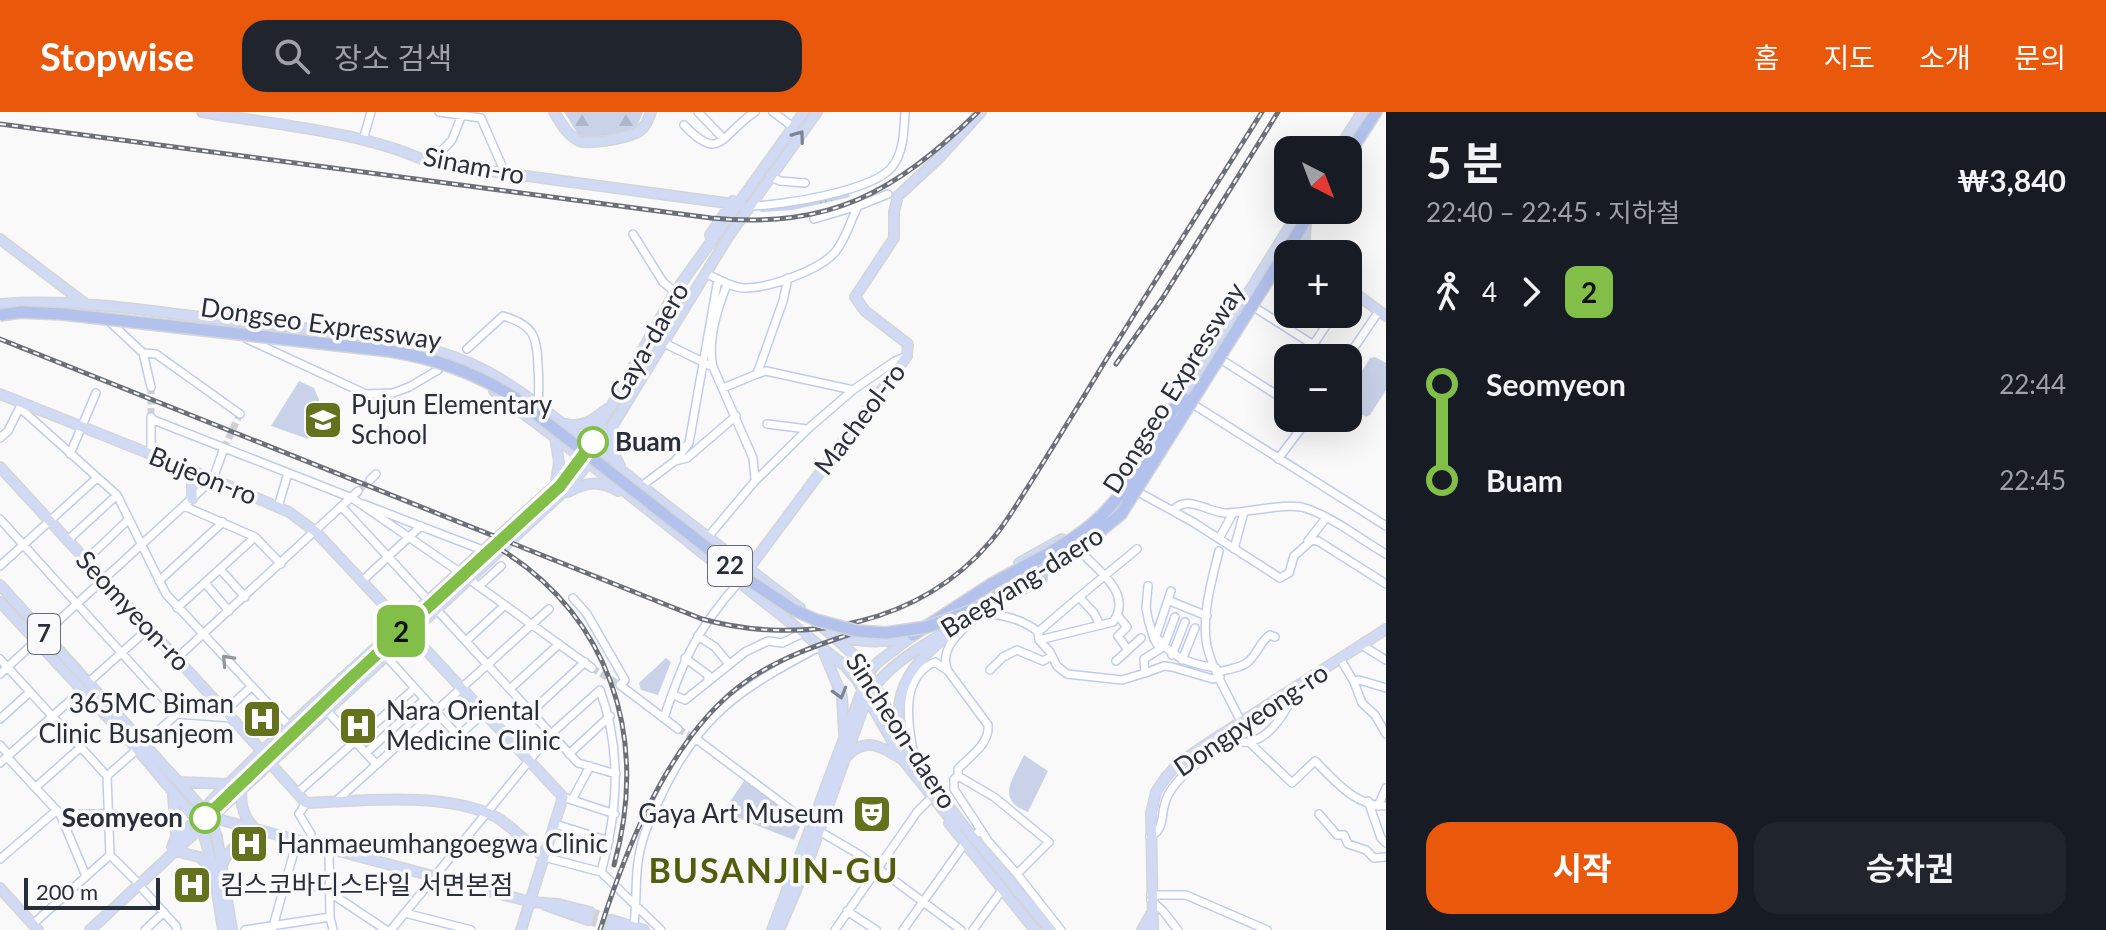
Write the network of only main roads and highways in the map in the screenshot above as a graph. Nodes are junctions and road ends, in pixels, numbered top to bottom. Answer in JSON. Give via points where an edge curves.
{"nodes":[{"id":1,"x":202,"y":112,"type":"edge"},
{"id":2,"x":554,"y":112,"type":"edge"},
{"id":3,"x":651,"y":112,"type":"edge"},
{"id":4,"x":804,"y":112,"type":"edge"},
{"id":5,"x":817,"y":112,"type":"edge"},
{"id":6,"x":981,"y":112,"type":"edge"},
{"id":7,"x":1362,"y":112,"type":"edge"},
{"id":8,"x":1369,"y":112,"type":"edge"},
{"id":9,"x":1377,"y":112,"type":"edge"},
{"id":10,"x":251,"y":116,"type":"edge"},
{"id":11,"x":1347,"y":136,"type":"edge"},
{"id":12,"x":1356,"y":136,"type":"edge"},
{"id":13,"x":1360,"y":136,"type":"edge"},
{"id":14,"x":756,"y":178,"type":"junction"},
{"id":15,"x":742,"y":192,"type":"junction"},
{"id":16,"x":710,"y":202,"type":"junction"},
{"id":17,"x":733,"y":204,"type":"junction"},
{"id":18,"x":749,"y":206,"type":"junction"},
{"id":19,"x":1293,"y":224,"type":"edge"},
{"id":20,"x":1295,"y":224,"type":"edge"},
{"id":21,"x":1305,"y":224,"type":"edge"},
{"id":22,"x":1306,"y":224,"type":"joint"},
{"id":23,"x":720,"y":233,"type":"junction"},
{"id":24,"x":0,"y":239,"type":"edge"},
{"id":25,"x":1282,"y":239,"type":"joint"},
{"id":26,"x":1296,"y":240,"type":"edge"},
{"id":27,"x":1305,"y":240,"type":"edge"},
{"id":28,"x":1274,"y":274,"type":"edge"},
{"id":29,"x":1362,"y":299,"type":"edge"},
{"id":30,"x":87,"y":305,"type":"junction"},
{"id":31,"x":0,"y":306,"type":"edge"},
{"id":32,"x":1382,"y":313,"type":"edge"},
{"id":33,"x":0,"y":317,"type":"edge"},
{"id":34,"x":111,"y":323,"type":"junction"},
{"id":35,"x":1222,"y":356,"type":"junction"},
{"id":36,"x":0,"y":394,"type":"edge"},
{"id":37,"x":1189,"y":398,"type":"junction"},
{"id":38,"x":612,"y":405,"type":"junction"},
{"id":39,"x":1172,"y":416,"type":"junction"},
{"id":40,"x":561,"y":422,"type":"junction"},
{"id":41,"x":1183,"y":424,"type":"junction"},
{"id":42,"x":609,"y":431,"type":"junction"},
{"id":43,"x":554,"y":436,"type":"junction"},
{"id":44,"x":588,"y":443,"type":"junction"},
{"id":45,"x":597,"y":451,"type":"junction"},
{"id":46,"x":584,"y":460,"type":"junction"},
{"id":47,"x":0,"y":467,"type":"edge"},
{"id":48,"x":192,"y":470,"type":"junction"},
{"id":49,"x":631,"y":477,"type":"junction"},
{"id":50,"x":554,"y":494,"type":"junction"},
{"id":51,"x":188,"y":502,"type":"road end"},
{"id":52,"x":642,"y":505,"type":"junction"},
{"id":53,"x":748,"y":569,"type":"junction"},
{"id":54,"x":739,"y":582,"type":"junction"},
{"id":55,"x":0,"y":585,"type":"edge"},
{"id":56,"x":445,"y":585,"type":"junction"},
{"id":57,"x":0,"y":602,"type":"edge"},
{"id":58,"x":980,"y":612,"type":"junction"},
{"id":59,"x":969,"y":620,"type":"junction"},
{"id":60,"x":401,"y":624,"type":"junction"},
{"id":61,"x":1386,"y":629,"type":"edge"},
{"id":62,"x":411,"y":634,"type":"junction"},
{"id":63,"x":832,"y":634,"type":"junction"},
{"id":64,"x":913,"y":635,"type":"junction"},
{"id":65,"x":40,"y":637,"type":"junction"},
{"id":66,"x":821,"y":646,"type":"junction"},
{"id":67,"x":869,"y":672,"type":"junction"},
{"id":68,"x":876,"y":684,"type":"junction"},
{"id":69,"x":865,"y":694,"type":"junction"},
{"id":70,"x":844,"y":743,"type":"junction"},
{"id":71,"x":141,"y":746,"type":"junction"},
{"id":72,"x":907,"y":750,"type":"junction"},
{"id":73,"x":262,"y":751,"type":"junction"},
{"id":74,"x":845,"y":759,"type":"junction"},
{"id":75,"x":903,"y":760,"type":"junction"},
{"id":76,"x":269,"y":762,"type":"junction"},
{"id":77,"x":180,"y":782,"type":"junction"},
{"id":78,"x":228,"y":784,"type":"junction"},
{"id":79,"x":242,"y":788,"type":"junction"},
{"id":80,"x":172,"y":790,"type":"junction"},
{"id":81,"x":938,"y":801,"type":"junction"},
{"id":82,"x":207,"y":814,"type":"junction"},
{"id":83,"x":199,"y":822,"type":"junction"},
{"id":84,"x":816,"y":828,"type":"junction"},
{"id":85,"x":258,"y":831,"type":"junction"},
{"id":86,"x":975,"y":840,"type":"junction"},
{"id":87,"x":174,"y":849,"type":"junction"},
{"id":88,"x":544,"y":857,"type":"junction"},
{"id":89,"x":217,"y":866,"type":"junction"},
{"id":90,"x":137,"y":883,"type":"junction"},
{"id":91,"x":0,"y":888,"type":"edge"},
{"id":92,"x":531,"y":902,"type":"junction"},
{"id":93,"x":589,"y":916,"type":"tunnel mouth"},
{"id":94,"x":1151,"y":925,"type":"edge"},
{"id":95,"x":614,"y":926,"type":"tunnel mouth"},
{"id":96,"x":36,"y":927,"type":"edge"},
{"id":97,"x":637,"y":929,"type":"edge"},
{"id":98,"x":82,"y":930,"type":"edge"},
{"id":99,"x":90,"y":930,"type":"edge"},
{"id":100,"x":223,"y":930,"type":"edge"},
{"id":101,"x":232,"y":930,"type":"edge"},
{"id":102,"x":521,"y":930,"type":"edge"},
{"id":103,"x":772,"y":930,"type":"edge"},
{"id":104,"x":779,"y":930,"type":"edge"},
{"id":105,"x":1035,"y":930,"type":"edge"},
{"id":106,"x":1047,"y":930,"type":"edge"},
{"id":107,"x":1058,"y":930,"type":"edge"},
{"id":108,"x":1142,"y":930,"type":"edge"}],
"edges":[{"from":1,"to":10,"type":"main road","name":"Sinam-ro"},
{"from":2,"to":3,"type":"main road","via":[[570,135],[593,143],[637,133]]},
{"from":4,"to":14,"type":"main road"},
{"from":18,"to":5,"type":"main road","name":"Gaya-daero","one_way":true,"via":[[775,178]]},
{"from":6,"to":53,"type":"main road","name":"Macheol-ro","via":[[894,196],[894,238],[855,297],[908,344],[907,356]]},
{"from":7,"to":11,"type":"main road"},
{"from":8,"to":12,"type":"highway"},
{"from":9,"to":13,"type":"highway"},
{"from":10,"to":16,"type":"main road","name":"Sinam-ro","via":[[405,151],[430,163]]},
{"from":14,"to":15,"type":"main road"},
{"from":14,"to":17,"type":"main road"},
{"from":15,"to":16,"type":"main road"},
{"from":15,"to":17,"type":"main road"},
{"from":16,"to":17,"type":"main road","name":"Sinam-ro"},
{"from":16,"to":23,"type":"main road"},
{"from":17,"to":18,"type":"main road","name":"Sinam-ro"},
{"from":17,"to":23,"type":"main road"},
{"from":18,"to":23,"type":"main road","name":"Gaya-daero"},
{"from":19,"to":25,"type":"main road","name":"Baegyang-daero"},
{"from":20,"to":37,"type":"highway","name":"Dongseo Expressway","number":"22","bridge":true},
{"from":21,"to":35,"type":"highway","name":"Dongseo Expressway","number":"22","bridge":true},
{"from":22,"to":26,"type":"main road","name":"Baegyang-daero"},
{"from":22,"to":27,"type":"main road"},
{"from":23,"to":38,"type":"main road","name":"Gaya-daero","via":[[675,292]]},
{"from":23,"to":42,"type":"main road","name":"Gaya-daero","via":[[705,273]]},
{"from":24,"to":30,"type":"main road"},
{"from":25,"to":37,"type":"main road","name":"Baegyang-daero"},
{"from":28,"to":35,"type":"main road","name":"Baegyang-daero"},
{"from":29,"to":32,"type":"main road"},
{"from":30,"to":31,"type":"main road","name":"Sincheon-daero","via":[[32,301]]},
{"from":30,"to":34,"type":"main road"},
{"from":30,"to":40,"type":"main road","name":"Sincheon-daero","via":[[358,336],[432,350],[488,372]]},
{"from":31,"to":37,"type":"highway","name":"Dongseo Expressway","number":"22","bridge":true,"via":[[66,308],[393,345],[470,366],[518,393],[778,594],[820,615],[860,625],[906,625],[949,614],[1093,532],[1127,495]]},
{"from":33,"to":34,"type":"main road","name":"Sincheon-daero"},
{"from":33,"to":35,"type":"highway","name":"Dongseo Expressway","number":"22","bridge":true,"via":[[63,314],[390,351],[442,362],[514,397],[781,603],[833,626],[886,633],[927,627],[973,610],[1096,536],[1133,497]]},
{"from":34,"to":43,"type":"main road","name":"Sincheon-daero","via":[[430,363],[493,391]]},
{"from":35,"to":37,"type":"main road","name":"Baegyang-daero"},
{"from":35,"to":58,"type":"highway","bridge":true,"via":[[1137,501],[1099,542]]},
{"from":36,"to":48,"type":"main road","name":"Bujeon-ro"},
{"from":37,"to":39,"type":"main road","name":"Baegyang-daero"},
{"from":37,"to":41,"type":"main road","name":"Baegyang-daero"},
{"from":37,"to":64,"type":"highway","bridge":true,"via":[[1174,408],[1127,485],[1101,516]]},
{"from":38,"to":40,"type":"main road","via":[[582,425]]},
{"from":38,"to":44,"type":"main road","name":"Gaya-daero"},
{"from":39,"to":41,"type":"main road","via":[[1181,415]]},
{"from":39,"to":64,"type":"main road","name":"Baegyang-daero","via":[[1149,454],[1098,516],[995,577]]},
{"from":40,"to":44,"type":"main road","name":"Sincheon-daero"},
{"from":41,"to":58,"type":"main road","name":"Baegyang-daero","via":[[1140,493],[1111,526]]},
{"from":42,"to":45,"type":"main road","name":"Gaya-daero"},
{"from":42,"to":49,"type":"main road","via":[[613,452]]},
{"from":43,"to":46,"type":"main road","name":"Sincheon-daero"},
{"from":43,"to":50,"type":"main road"},
{"from":44,"to":45,"type":"main road","name":"Sincheon-daero"},
{"from":44,"to":46,"type":"main road","name":"Gaya-daero"},
{"from":45,"to":46,"type":"main road","name":"Gaya-daero"},
{"from":45,"to":49,"type":"main road","name":"Sincheon-daero"},
{"from":46,"to":50,"type":"main road","name":"Gaya-daero"},
{"from":46,"to":52,"type":"main road","name":"Sincheon-daero"},
{"from":47,"to":73,"type":"main road","name":"Seomyeon-ro"},
{"from":48,"to":51,"type":"main road"},
{"from":48,"to":60,"type":"main road","name":"Bujeon-ro","via":[[278,507],[316,532]]},
{"from":49,"to":53,"type":"main road","name":"Sincheon-daero"},
{"from":50,"to":52,"type":"main road","via":[[594,483]]},
{"from":50,"to":56,"type":"main road","name":"Gaya-daero"},
{"from":50,"to":56,"type":"main road","via":[[480,549]]},
{"from":50,"to":62,"type":"main road","name":"Gaya-daero","via":[[510,548]]},
{"from":52,"to":54,"type":"main road","name":"Sincheon-daero"},
{"from":53,"to":54,"type":"main road","name":"Macheol-ro"},
{"from":53,"to":63,"type":"main road","name":"Sincheon-daero"},
{"from":54,"to":66,"type":"main road","name":"Sincheon-daero"},
{"from":55,"to":65,"type":"main road","number":"7"},
{"from":56,"to":60,"type":"main road","name":"Gaya-daero"},
{"from":57,"to":65,"type":"main road","number":"7"},
{"from":58,"to":59,"type":"main road","name":"Baegyang-daero"},
{"from":59,"to":68,"type":"main road","name":"Baegyang-daero","via":[[913,650]]},
{"from":59,"to":72,"type":"main road","via":[[921,658],[905,680],[899,721]]},
{"from":60,"to":62,"type":"main road","name":"Bujeon-ro"},
{"from":60,"to":73,"type":"main road","name":"Gaya-daero"},
{"from":61,"to":94,"type":"main road","name":"Dongpyeong-ro","via":[[1185,758],[1166,777],[1153,801]]},
{"from":62,"to":76,"type":"main road","name":"Gaya-daero"},
{"from":62,"to":88,"type":"main road","name":"Bujeon-ro","via":[[568,798]]},
{"from":63,"to":64,"type":"main road","via":[[864,641]]},
{"from":63,"to":67,"type":"main road","name":"Sincheon-daero"},
{"from":64,"to":67,"type":"main road","name":"Baegyang-daero"},
{"from":65,"to":71,"type":"main road","number":"7","via":[[82,690]]},
{"from":65,"to":71,"type":"main road","number":"7","via":[[90,681]]},
{"from":66,"to":69,"type":"main road","name":"Sincheon-daero","via":[[845,666]]},
{"from":66,"to":70,"type":"main road","one_way":true,"via":[[842,696]]},
{"from":67,"to":68,"type":"main road","name":"Sincheon-daero"},
{"from":67,"to":69,"type":"main road"},
{"from":68,"to":69,"type":"main road","name":"Baegyang-daero"},
{"from":68,"to":72,"type":"main road","name":"Sincheon-daero"},
{"from":69,"to":70,"type":"main road"},
{"from":69,"to":74,"type":"main road"},
{"from":69,"to":75,"type":"main road","name":"Sincheon-daero"},
{"from":70,"to":84,"type":"main road"},
{"from":71,"to":77,"type":"main road","number":"7"},
{"from":71,"to":80,"type":"main road","number":"7"},
{"from":72,"to":81,"type":"main road","name":"Sincheon-daero"},
{"from":73,"to":78,"type":"main road","name":"Gaya-daero"},
{"from":74,"to":75,"type":"main road","via":[[855,748],[869,744]]},
{"from":74,"to":84,"type":"main road"},
{"from":75,"to":81,"type":"main road","name":"Sincheon-daero"},
{"from":76,"to":79,"type":"main road","name":"Gaya-daero"},
{"from":76,"to":88,"type":"main road","via":[[306,803],[443,801],[503,822]]},
{"from":77,"to":78,"type":"main road"},
{"from":77,"to":82,"type":"main road","number":"7"},
{"from":78,"to":82,"type":"main road","name":"Gaya-daero"},
{"from":79,"to":82,"type":"main road","name":"Gaya-daero"},
{"from":79,"to":85,"type":"main road","via":[[246,818]]},
{"from":80,"to":83,"type":"main road","number":"7"},
{"from":80,"to":87,"type":"main road"},
{"from":81,"to":86,"type":"main road","name":"Sincheon-daero"},
{"from":82,"to":83,"type":"main road","name":"Gaya-daero"},
{"from":82,"to":85,"type":"main road"},
{"from":82,"to":89,"type":"main road","number":"7","via":[[217,837]]},
{"from":83,"to":87,"type":"main road","name":"Gaya-daero"},
{"from":83,"to":89,"type":"main road","number":"7"},
{"from":84,"to":103,"type":"main road"},
{"from":84,"to":104,"type":"main road"},
{"from":85,"to":89,"type":"main road"},
{"from":85,"to":92,"type":"main road"},
{"from":86,"to":105,"type":"main road","via":[[1002,890]]},
{"from":86,"to":106,"type":"main road"},
{"from":86,"to":107,"type":"main road"},
{"from":87,"to":89,"type":"main road"},
{"from":87,"to":90,"type":"main road","name":"Gaya-daero"},
{"from":88,"to":92,"type":"main road"},
{"from":89,"to":100,"type":"main road","number":"7"},
{"from":89,"to":101,"type":"main road","number":"7"},
{"from":90,"to":98,"type":"main road"},
{"from":90,"to":99,"type":"main road"},
{"from":91,"to":96,"type":"main road"},
{"from":92,"to":93,"type":"main road","via":[[558,904]]},
{"from":92,"to":102,"type":"main road"},
{"from":94,"to":108,"type":"main road"},
{"from":95,"to":97,"type":"main road"}]}
